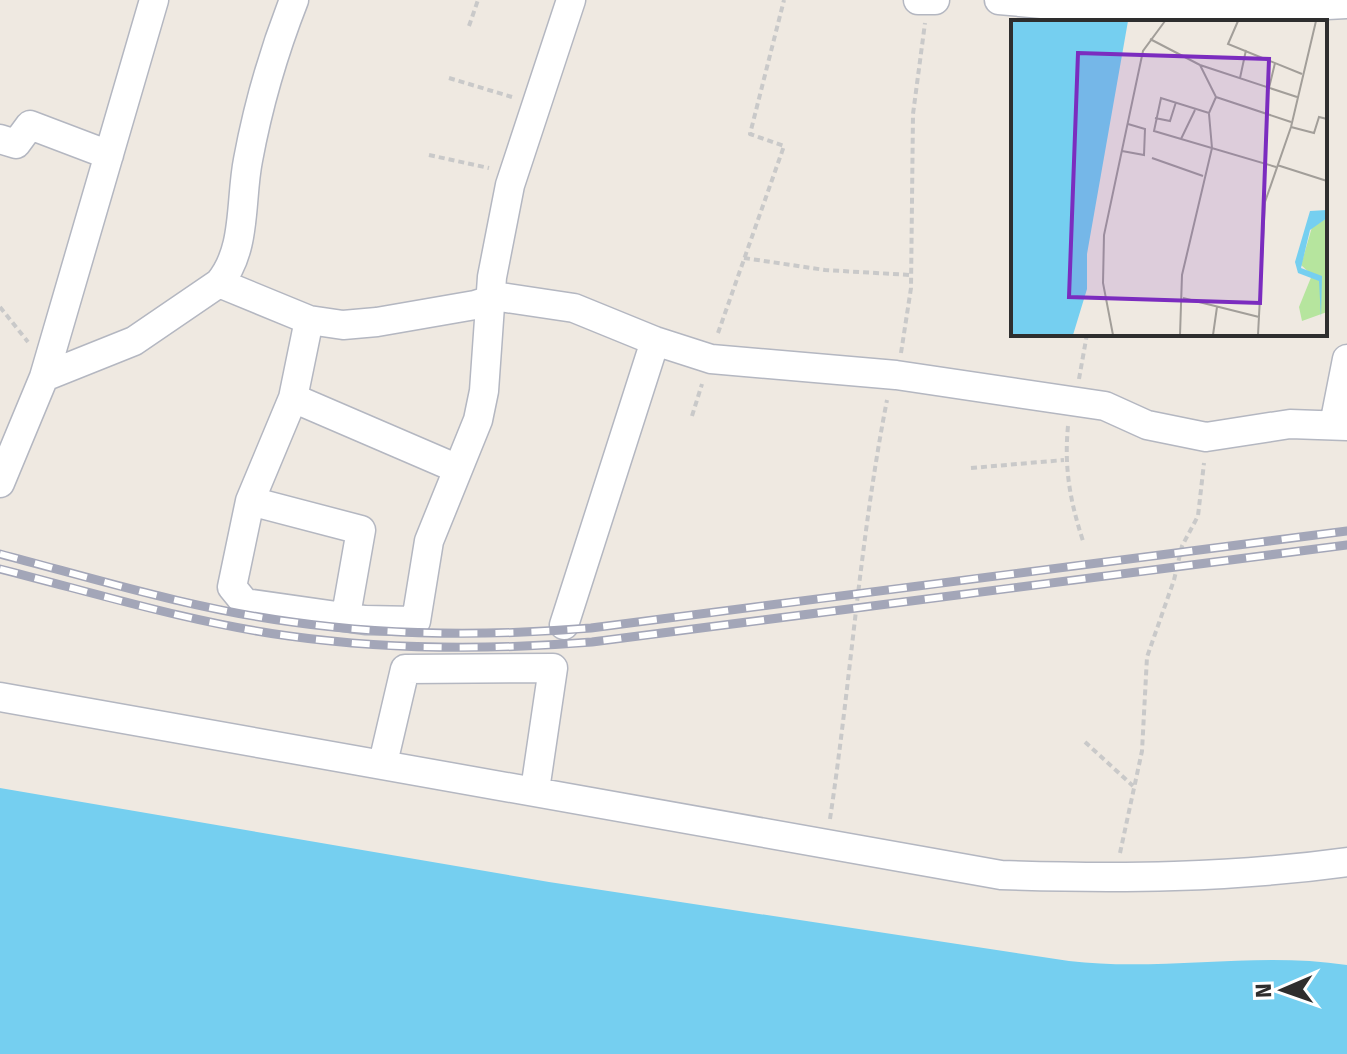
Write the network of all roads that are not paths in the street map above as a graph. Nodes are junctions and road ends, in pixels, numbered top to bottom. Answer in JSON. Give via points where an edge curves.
{"nodes":[{"id":1,"x":154,"y":0,"type":"edge"},
{"id":2,"x":294,"y":0,"type":"edge"},
{"id":3,"x":571,"y":0,"type":"edge"},
{"id":4,"x":918,"y":0,"type":"edge"},
{"id":5,"x":927,"y":0,"type":"edge"},
{"id":6,"x":935,"y":0,"type":"edge"},
{"id":7,"x":999,"y":0,"type":"edge"},
{"id":8,"x":1347,"y":4,"type":"edge"},
{"id":9,"x":0,"y":139,"type":"edge"},
{"id":10,"x":109,"y":155,"type":"junction"},
{"id":11,"x":219,"y":283,"type":"junction"},
{"id":12,"x":490,"y":300,"type":"junction"},
{"id":13,"x":309,"y":320,"type":"junction"},
{"id":14,"x":655,"y":341,"type":"junction"},
{"id":15,"x":1347,"y":359,"type":"edge"},
{"id":16,"x":46,"y":368,"type":"junction"},
{"id":17,"x":293,"y":398,"type":"junction"},
{"id":18,"x":1340,"y":426,"type":"edge"},
{"id":19,"x":458,"y":469,"type":"junction"},
{"id":20,"x":0,"y":483,"type":"edge"},
{"id":21,"x":250,"y":501,"type":"junction"},
{"id":22,"x":346,"y":615,"type":"junction"},
{"id":23,"x":564,"y":625,"type":"dead end"},
{"id":24,"x":0,"y":697,"type":"edge"},
{"id":25,"x":383,"y":763,"type":"junction"},
{"id":26,"x":535,"y":790,"type":"junction"},
{"id":27,"x":1347,"y":862,"type":"edge"}],
"edges":[{"from":1,"to":10,"type":"street"},
{"from":2,"to":11,"type":"street","via":[[250,152],[231,269]]},
{"from":3,"to":12,"type":"street","via":[[514,174]]},
{"from":4,"to":5,"type":"street"},
{"from":5,"to":6,"type":"street"},
{"from":7,"to":8,"type":"street","via":[[1150,14]]},
{"from":9,"to":10,"type":"street","via":[[16,144],[30,125]]},
{"from":10,"to":16,"type":"street"},
{"from":11,"to":13,"type":"street"},
{"from":11,"to":16,"type":"street","via":[[134,341]]},
{"from":12,"to":13,"type":"street","via":[[377,322]]},
{"from":12,"to":14,"type":"street","via":[[574,308]]},
{"from":12,"to":19,"type":"street","via":[[481,405]]},
{"from":13,"to":17,"type":"street"},
{"from":14,"to":18,"type":"street","via":[[709,358],[894,375],[1115,408],[1147,425],[1206,437],[1290,424]]},
{"from":14,"to":23,"type":"street"},
{"from":15,"to":18,"type":"street"},
{"from":16,"to":20,"type":"street"},
{"from":17,"to":19,"type":"street"},
{"from":17,"to":21,"type":"street"},
{"from":19,"to":22,"type":"street","via":[[429,541],[416,621]]},
{"from":21,"to":22,"type":"street","via":[[361,530]]},
{"from":21,"to":22,"type":"street","via":[[232,587],[245,603]]},
{"from":24,"to":25,"type":"street"},
{"from":25,"to":26,"type":"street"},
{"from":25,"to":26,"type":"street","via":[[405,669],[553,668]]},
{"from":26,"to":27,"type":"street","via":[[1001,875],[1115,879],[1263,874]]}]}
